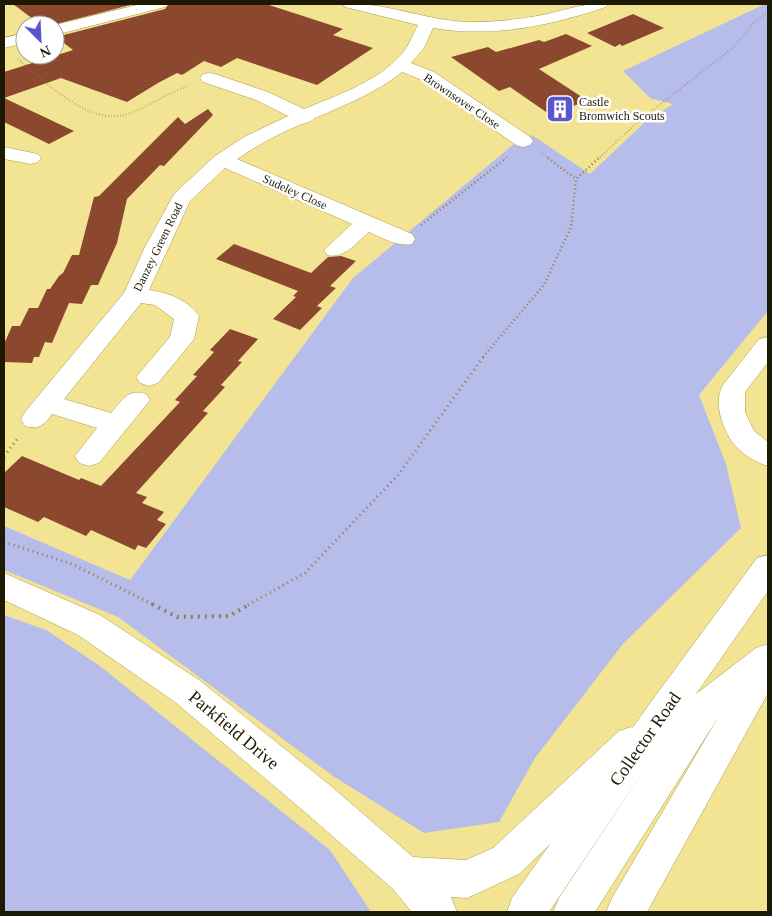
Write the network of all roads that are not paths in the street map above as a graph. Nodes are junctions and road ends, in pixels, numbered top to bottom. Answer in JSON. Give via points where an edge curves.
{"nodes":[{"id":1,"x":159,"y":4,"type":"edge"},
{"id":2,"x":351,"y":4,"type":"edge"},
{"id":3,"x":600,"y":4,"type":"edge"},
{"id":4,"x":426,"y":23,"type":"junction"},
{"id":5,"x":65,"y":28,"type":"edge"},
{"id":6,"x":400,"y":65,"type":"junction"},
{"id":7,"x":250,"y":73,"type":"dead end"},
{"id":8,"x":209,"y":78,"type":"road end"},
{"id":9,"x":233,"y":85,"type":"junction"},
{"id":10,"x":306,"y":117,"type":"junction"},
{"id":11,"x":523,"y":141,"type":"road end"},
{"id":12,"x":4,"y":153,"type":"edge"},
{"id":13,"x":31,"y":158,"type":"dead end"},
{"id":14,"x":222,"y":160,"type":"junction"},
{"id":15,"x":386,"y":211,"type":"dead end"},
{"id":16,"x":367,"y":224,"type":"junction"},
{"id":17,"x":404,"y":239,"type":"road end"},
{"id":18,"x":335,"y":250,"type":"dead end"},
{"id":19,"x":135,"y":295,"type":"junction"},
{"id":20,"x":768,"y":345,"type":"edge"},
{"id":21,"x":115,"y":424,"type":"junction"},
{"id":22,"x":88,"y":456,"type":"dead end"},
{"id":23,"x":768,"y":456,"type":"edge"},
{"id":24,"x":768,"y":567,"type":"edge"},
{"id":25,"x":4,"y":586,"type":"edge"},
{"id":26,"x":768,"y":658,"type":"edge"},
{"id":27,"x":768,"y":663,"type":"edge"},
{"id":28,"x":660,"y":717,"type":"junction"},
{"id":29,"x":406,"y":876,"type":"junction"},
{"id":30,"x":415,"y":912,"type":"edge"},
{"id":31,"x":438,"y":912,"type":"edge"},
{"id":32,"x":526,"y":912,"type":"edge"},
{"id":33,"x":573,"y":912,"type":"edge"},
{"id":34,"x":626,"y":912,"type":"edge"}],
"edges":[{"from":1,"to":5,"type":"main road"},
{"from":2,"to":4,"type":"main road"},
{"from":3,"to":4,"type":"main road","via":[[546,20],[503,25]]},
{"from":4,"to":6,"type":"main road","name":"Danzey Green Road","via":[[415,48]]},
{"from":6,"to":10,"type":"main road","name":"Danzey Green Road","via":[[356,94]]},
{"from":6,"to":11,"type":"main road","name":"Brownsover Close","via":[[428,76]]},
{"from":7,"to":9,"type":"main road"},
{"from":8,"to":9,"type":"main road"},
{"from":9,"to":10,"type":"main road"},
{"from":10,"to":14,"type":"main road","name":"Danzey Green Road","via":[[251,141]]},
{"from":12,"to":13,"type":"main road"},
{"from":14,"to":16,"type":"main road","name":"Sudeley Close"},
{"from":14,"to":19,"type":"main road","name":"Danzey Green Road","via":[[182,198]]},
{"from":15,"to":16,"type":"main road"},
{"from":16,"to":17,"type":"main road","name":"Sudeley Close"},
{"from":16,"to":18,"type":"main road"},
{"from":19,"to":21,"type":"main road","via":[[162,299],[187,316],[182,339]]},
{"from":19,"to":21,"type":"main road","name":"Danzey Green Road","via":[[40,411]]},
{"from":20,"to":23,"type":"main road","via":[[732,391],[732,412],[743,437]]},
{"from":21,"to":22,"type":"main road"},
{"from":24,"to":28,"type":"main road","name":"Collector Road"},
{"from":25,"to":29,"type":"main road","name":"Parkfield Drive","via":[[89,625],[187,691]]},
{"from":26,"to":33,"type":"main road","via":[[705,707]]},
{"from":27,"to":34,"type":"main road"},
{"from":28,"to":29,"type":"main road","via":[[506,861],[468,879]]},
{"from":28,"to":32,"type":"main road","name":"Collector Road"},
{"from":29,"to":30,"type":"main road"},
{"from":29,"to":31,"type":"main road","name":"Parkfield Drive"}]}
